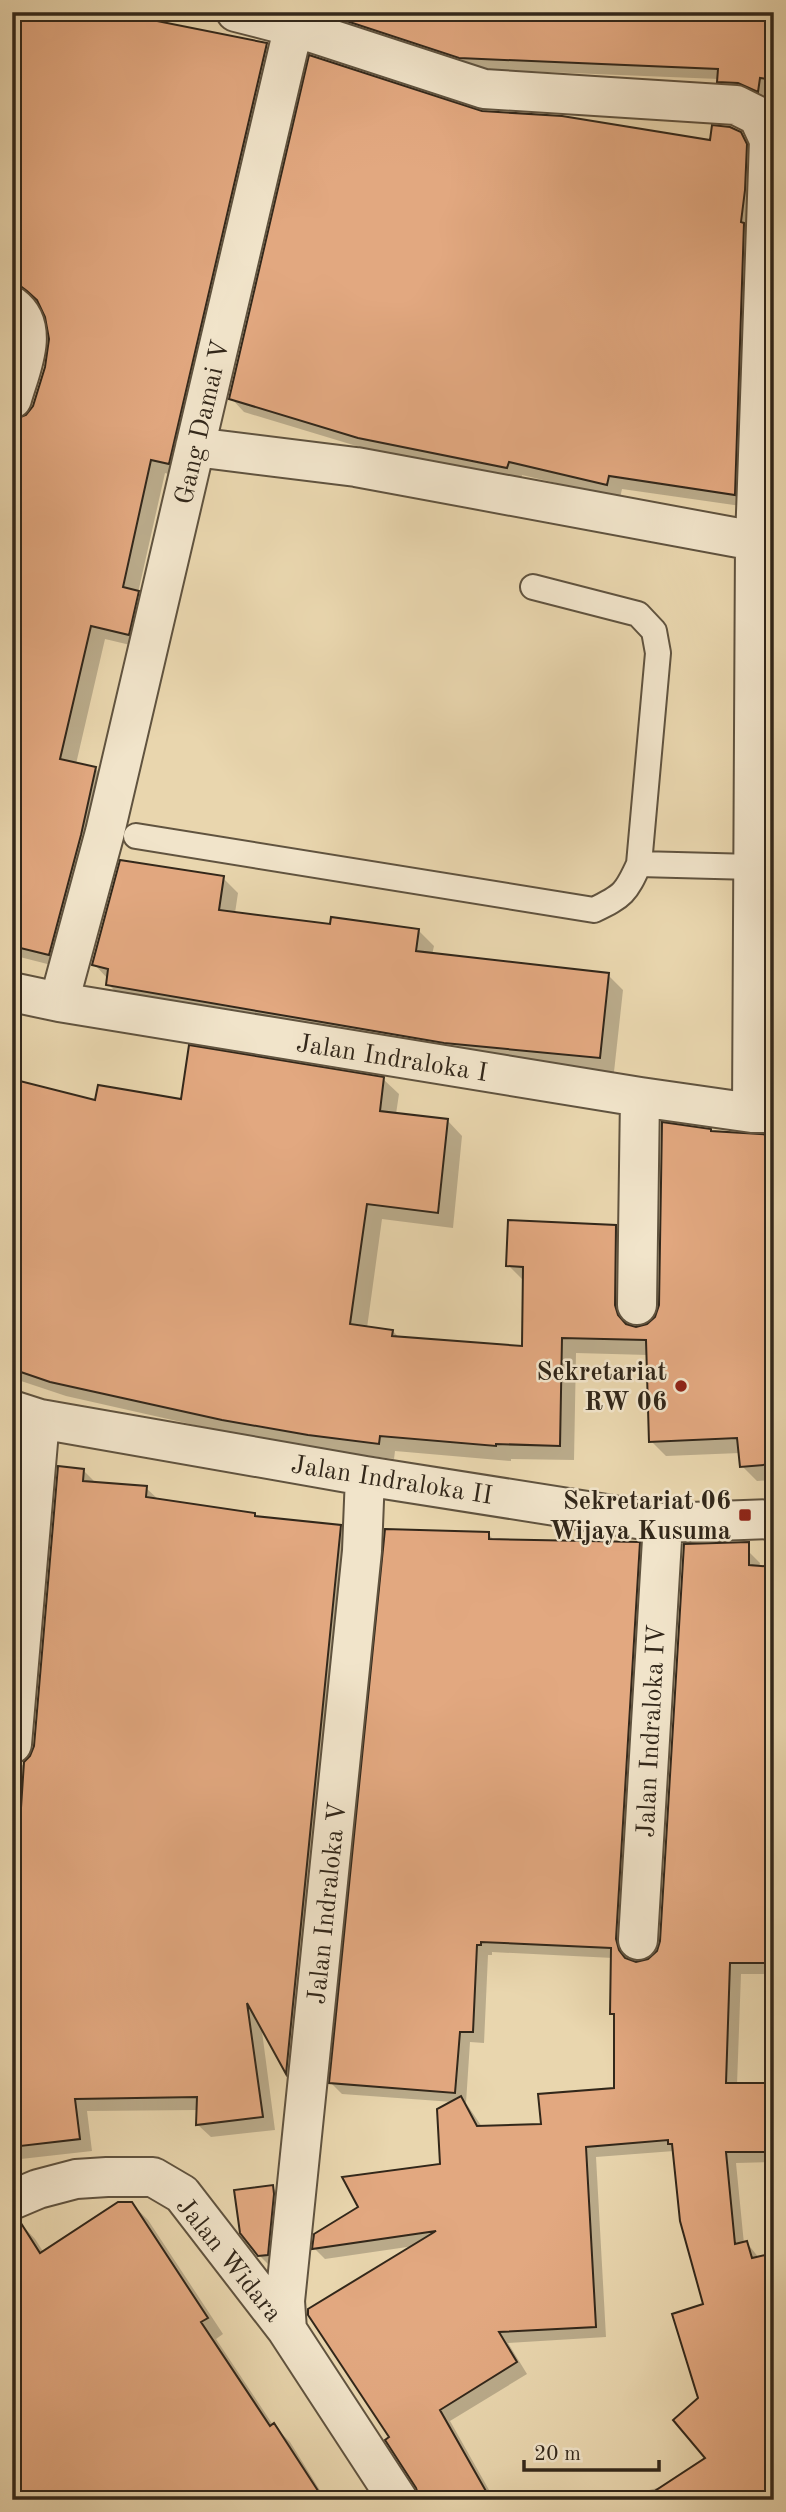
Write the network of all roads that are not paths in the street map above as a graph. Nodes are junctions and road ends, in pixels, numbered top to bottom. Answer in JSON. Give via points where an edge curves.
{"nodes":[{"id":1,"x":236,"y":12,"type":"edge"},
{"id":2,"x":296,"y":20,"type":"edge"},
{"id":3,"x":12,"y":306,"type":"edge"},
{"id":4,"x":12,"y":399,"type":"edge"},
{"id":5,"x":195,"y":447,"type":"junction"},
{"id":6,"x":755,"y":541,"type":"junction"},
{"id":7,"x":533,"y":587,"type":"dead end"},
{"id":8,"x":120,"y":834,"type":"junction"},
{"id":9,"x":639,"y":864,"type":"junction"},
{"id":10,"x":753,"y":867,"type":"junction"},
{"id":11,"x":12,"y":992,"type":"edge"},
{"id":12,"x":59,"y":1002,"type":"junction"},
{"id":13,"x":640,"y":1097,"type":"junction"},
{"id":14,"x":763,"y":1113,"type":"edge"},
{"id":15,"x":637,"y":1305,"type":"dead end"},
{"id":16,"x":26,"y":1414,"type":"edge"},
{"id":17,"x":365,"y":1476,"type":"junction"},
{"id":18,"x":774,"y":1519,"type":"edge"},
{"id":19,"x":663,"y":1523,"type":"junction"},
{"id":20,"x":12,"y":1744,"type":"edge"},
{"id":21,"x":638,"y":1940,"type":"dead end"},
{"id":22,"x":12,"y":2200,"type":"edge"},
{"id":23,"x":287,"y":2330,"type":"junction"},
{"id":24,"x":398,"y":2500,"type":"edge"}],
"edges":[{"from":1,"to":2,"type":"street"},
{"from":2,"to":5,"type":"street","name":"Gang Damai V"},
{"from":2,"to":6,"type":"street","via":[[484,89],[736,105],[758,116],[769,140]]},
{"from":3,"to":4,"type":"street","via":[[21,313],[28,337]]},
{"from":5,"to":6,"type":"street","via":[[356,467]]},
{"from":5,"to":8,"type":"street","name":"Gang Damai V"},
{"from":6,"to":10,"type":"street"},
{"from":7,"to":9,"type":"lane","via":[[638,614],[653,631],[658,653]]},
{"from":8,"to":9,"type":"lane","via":[[594,910],[627,890]]},
{"from":8,"to":12,"type":"street","name":"Gang Damai V"},
{"from":9,"to":10,"type":"lane"},
{"from":10,"to":14,"type":"street"},
{"from":11,"to":12,"type":"street","name":"Jalan Indraloka I"},
{"from":12,"to":13,"type":"street","name":"Jalan Indraloka I"},
{"from":13,"to":14,"type":"street","name":"Jalan Indraloka I"},
{"from":13,"to":15,"type":"street"},
{"from":16,"to":17,"type":"street","name":"Jalan Indraloka II"},
{"from":16,"to":20,"type":"street"},
{"from":17,"to":19,"type":"street","name":"Jalan Indraloka II"},
{"from":17,"to":23,"type":"street","name":"Jalan Indraloka V","via":[[362,1551],[285,2301]]},
{"from":18,"to":19,"type":"street","name":"Jalan Indraloka II"},
{"from":19,"to":21,"type":"street","name":"Jalan Indraloka IV"},
{"from":22,"to":23,"type":"street","name":"Jalan Widara","via":[[76,2179],[153,2177],[181,2194]]},
{"from":23,"to":24,"type":"street","name":"Jalan Widara"}]}
